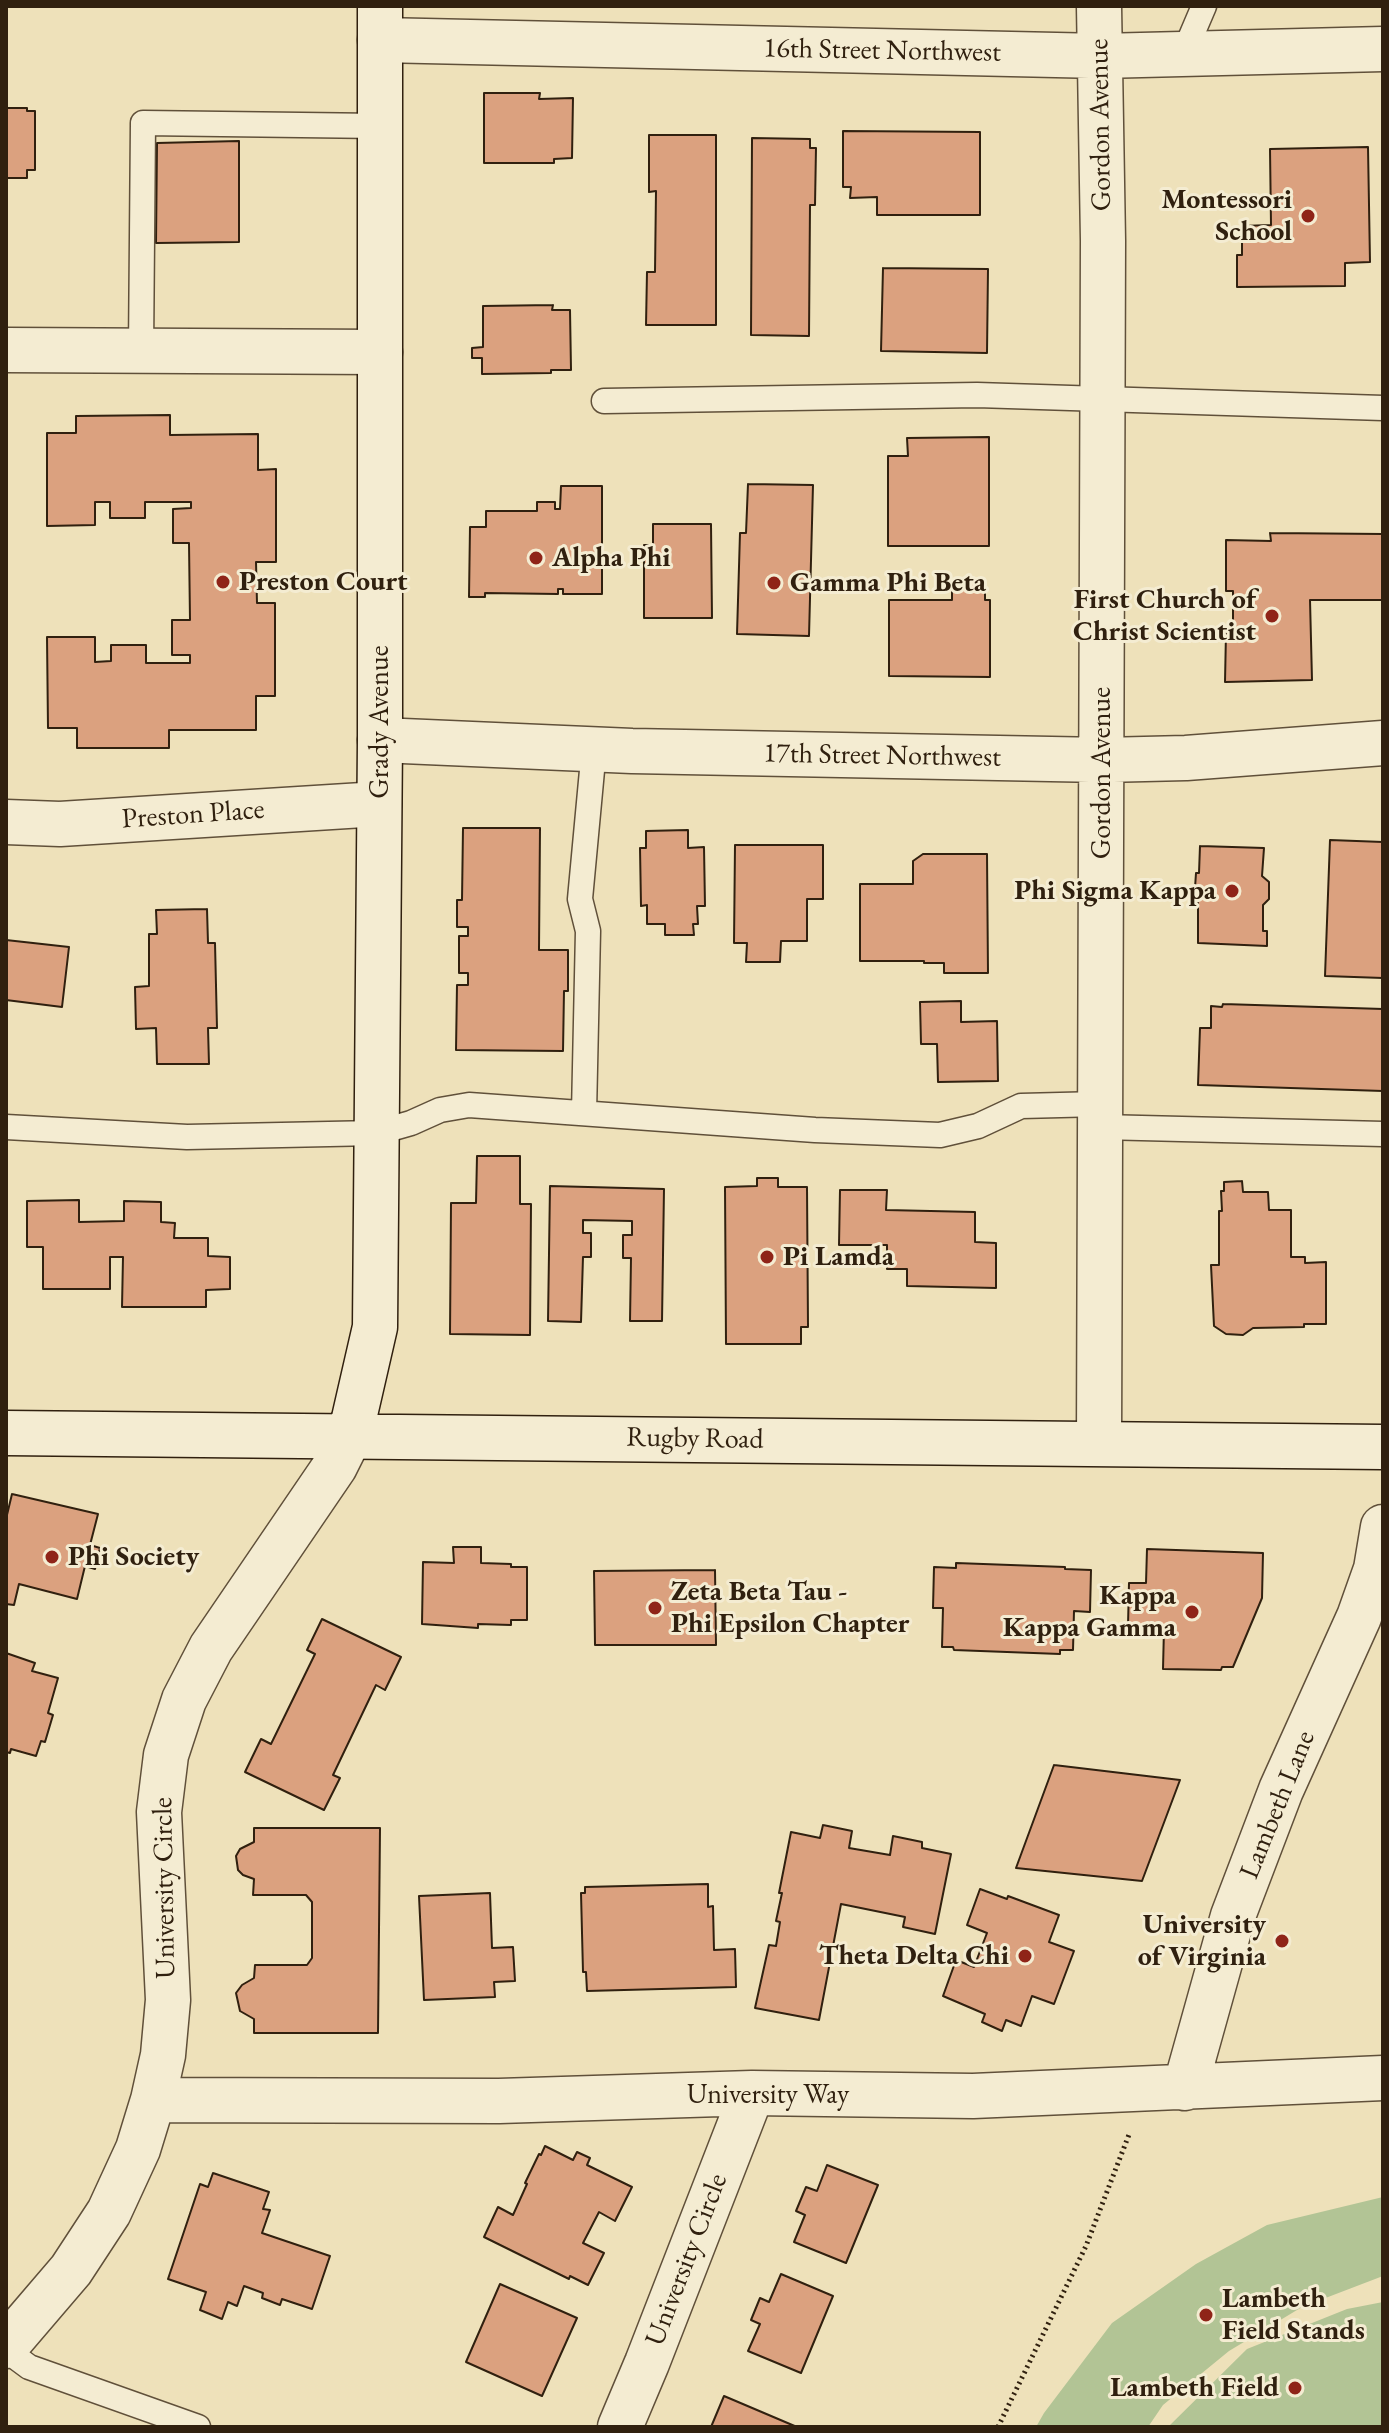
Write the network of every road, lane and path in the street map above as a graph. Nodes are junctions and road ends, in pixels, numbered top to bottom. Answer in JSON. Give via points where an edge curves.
{"nodes":[{"id":1,"x":1099,"y":6,"type":"edge"},
{"id":2,"x":1204,"y":6,"type":"edge"},
{"id":3,"x":380,"y":23,"type":"edge"},
{"id":4,"x":1383,"y":49,"type":"edge"},
{"id":5,"x":1184,"y":53,"type":"junction"},
{"id":6,"x":1101,"y":56,"type":"junction"},
{"id":7,"x":380,"y":126,"type":"junction"},
{"id":8,"x":6,"y":350,"type":"edge"},
{"id":9,"x":141,"y":351,"type":"junction"},
{"id":10,"x":380,"y":352,"type":"junction"},
{"id":11,"x":1103,"y":398,"type":"junction"},
{"id":12,"x":604,"y":401,"type":"dead end"},
{"id":13,"x":1383,"y":408,"type":"edge"},
{"id":14,"x":380,"y":740,"type":"junction"},
{"id":15,"x":1383,"y":743,"type":"edge"},
{"id":16,"x":594,"y":749,"type":"junction"},
{"id":17,"x":1103,"y":760,"type":"junction"},
{"id":18,"x":379,"y":804,"type":"junction"},
{"id":19,"x":6,"y":822,"type":"edge"},
{"id":20,"x":584,"y":1113,"type":"junction"},
{"id":21,"x":1100,"y":1116,"type":"junction"},
{"id":22,"x":6,"y":1127,"type":"edge"},
{"id":23,"x":376,"y":1133,"type":"junction"},
{"id":24,"x":1383,"y":1134,"type":"edge"},
{"id":25,"x":6,"y":1433,"type":"edge"},
{"id":26,"x":350,"y":1436,"type":"junction"},
{"id":27,"x":1099,"y":1443,"type":"junction"},
{"id":28,"x":1383,"y":1447,"type":"edge"},
{"id":29,"x":1383,"y":1527,"type":"edge"},
{"id":30,"x":1383,"y":2078,"type":"edge"},
{"id":31,"x":1165,"y":2089,"type":"junction"},
{"id":32,"x":752,"y":2093,"type":"junction"},
{"id":33,"x":153,"y":2100,"type":"junction"},
{"id":34,"x":6,"y":2348,"type":"edge"},
{"id":35,"x":198,"y":2427,"type":"edge"},
{"id":36,"x":620,"y":2427,"type":"edge"},
{"id":37,"x":998,"y":2427,"type":"edge"}],
"edges":[{"from":1,"to":6,"type":"street","name":"Gordon Avenue"},
{"from":2,"to":5,"type":"lane"},
{"from":3,"to":6,"type":"street","name":"16th Street Northwest"},
{"from":3,"to":7,"type":"street","name":"Grady Avenue"},
{"from":4,"to":5,"type":"street","name":"16th Street Northwest"},
{"from":5,"to":6,"type":"street","name":"16th Street Northwest"},
{"from":6,"to":11,"type":"street","name":"Gordon Avenue"},
{"from":7,"to":9,"type":"lane","via":[[143,123]]},
{"from":7,"to":10,"type":"street","name":"Grady Avenue"},
{"from":8,"to":9,"type":"street"},
{"from":9,"to":10,"type":"street"},
{"from":10,"to":14,"type":"street","name":"Grady Avenue"},
{"from":11,"to":12,"type":"lane"},
{"from":11,"to":13,"type":"lane"},
{"from":11,"to":17,"type":"street","name":"Gordon Avenue"},
{"from":14,"to":16,"type":"street","name":"17th Street Northwest"},
{"from":14,"to":18,"type":"street","name":"Grady Avenue"},
{"from":15,"to":17,"type":"street","name":"17th Street Northwest"},
{"from":16,"to":17,"type":"street","name":"17th Street Northwest"},
{"from":16,"to":20,"type":"lane","via":[[580,899],[588,931]]},
{"from":17,"to":21,"type":"street","name":"Gordon Avenue"},
{"from":18,"to":19,"type":"street","name":"Preston Place","via":[[60,824]]},
{"from":18,"to":23,"type":"street","name":"Grady Avenue"},
{"from":20,"to":21,"type":"lane","via":[[940,1135],[978,1126],[1021,1106]]},
{"from":20,"to":23,"type":"lane","via":[[469,1105]]},
{"from":21,"to":24,"type":"lane"},
{"from":21,"to":27,"type":"street","name":"Gordon Avenue"},
{"from":22,"to":23,"type":"lane","via":[[187,1137]]},
{"from":23,"to":26,"type":"street","name":"Grady Avenue","via":[[375,1327]]},
{"from":25,"to":26,"type":"street","name":"Rugby Road"},
{"from":26,"to":27,"type":"street","name":"Rugby Road"},
{"from":26,"to":33,"type":"street","name":"University Circle","via":[[211,1648],[184,1700],[166,1755],[159,1812],[168,2000]]},
{"from":27,"to":28,"type":"street","name":"Rugby Road"},
{"from":29,"to":31,"type":"street","name":"Lambeth Lane","via":[[1376,1569],[1359,1617],[1281,1790]]},
{"from":30,"to":31,"type":"street","name":"University Way"},
{"from":31,"to":32,"type":"street","name":"University Way","via":[[973,2096]]},
{"from":31,"to":37,"type":"path"},
{"from":32,"to":33,"type":"street","name":"University Way","via":[[499,2101]]},
{"from":32,"to":36,"type":"street","name":"University Circle"},
{"from":33,"to":34,"type":"street","name":"University Circle","via":[[109,2212],[71,2270]]},
{"from":34,"to":35,"type":"lane","via":[[29,2367]]}]}
